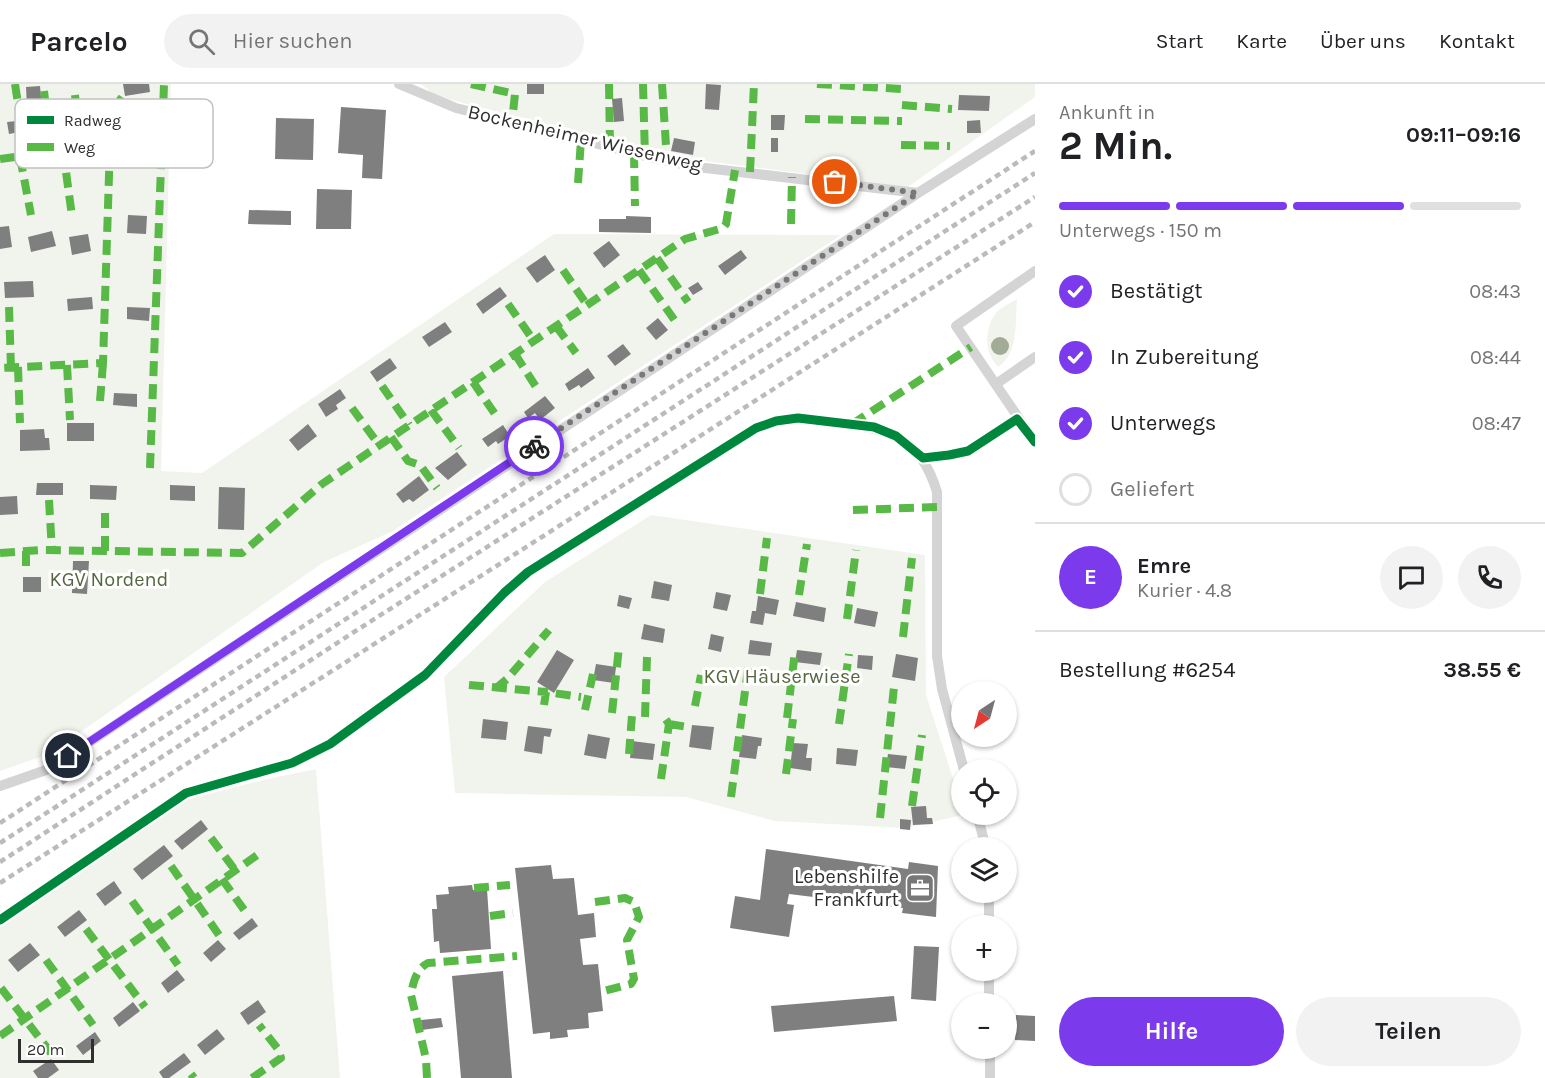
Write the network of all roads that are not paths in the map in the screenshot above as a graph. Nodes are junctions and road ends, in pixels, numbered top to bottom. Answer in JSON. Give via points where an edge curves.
{"nodes":[{"id":1,"x":399,"y":84,"type":"edge"},
{"id":2,"x":1035,"y":119,"type":"edge"},
{"id":3,"x":918,"y":193,"type":"junction"},
{"id":4,"x":1035,"y":271,"type":"edge"},
{"id":5,"x":1035,"y":357,"type":"edge"},
{"id":6,"x":996,"y":384,"type":"junction"},
{"id":7,"x":1035,"y":442,"type":"edge"},
{"id":8,"x":961,"y":759,"type":"edge"},
{"id":9,"x":0,"y":786,"type":"edge"},
{"id":10,"x":0,"y":920,"type":"edge"},
{"id":11,"x":990,"y":1059,"type":"edge"},
{"id":12,"x":990,"y":1078,"type":"edge"}],
"edges":[{"from":1,"to":3,"type":"lane","name":"Bockenheimer Wiesenweg","via":[[456,108],[653,158],[697,167]]},
{"from":2,"to":3,"type":"lane"},
{"from":3,"to":9,"type":"lane","via":[[49,769]]},
{"from":4,"to":6,"type":"lane","via":[[956,326]]},
{"from":5,"to":6,"type":"lane"},
{"from":6,"to":7,"type":"lane"},
{"from":8,"to":10,"type":"lane","via":[[937,656],[937,492],[927,466],[913,448],[874,428],[798,418],[776,421],[725,446],[528,572],[425,675],[330,744],[292,763],[186,793]]},
{"from":11,"to":12,"type":"lane"}]}
